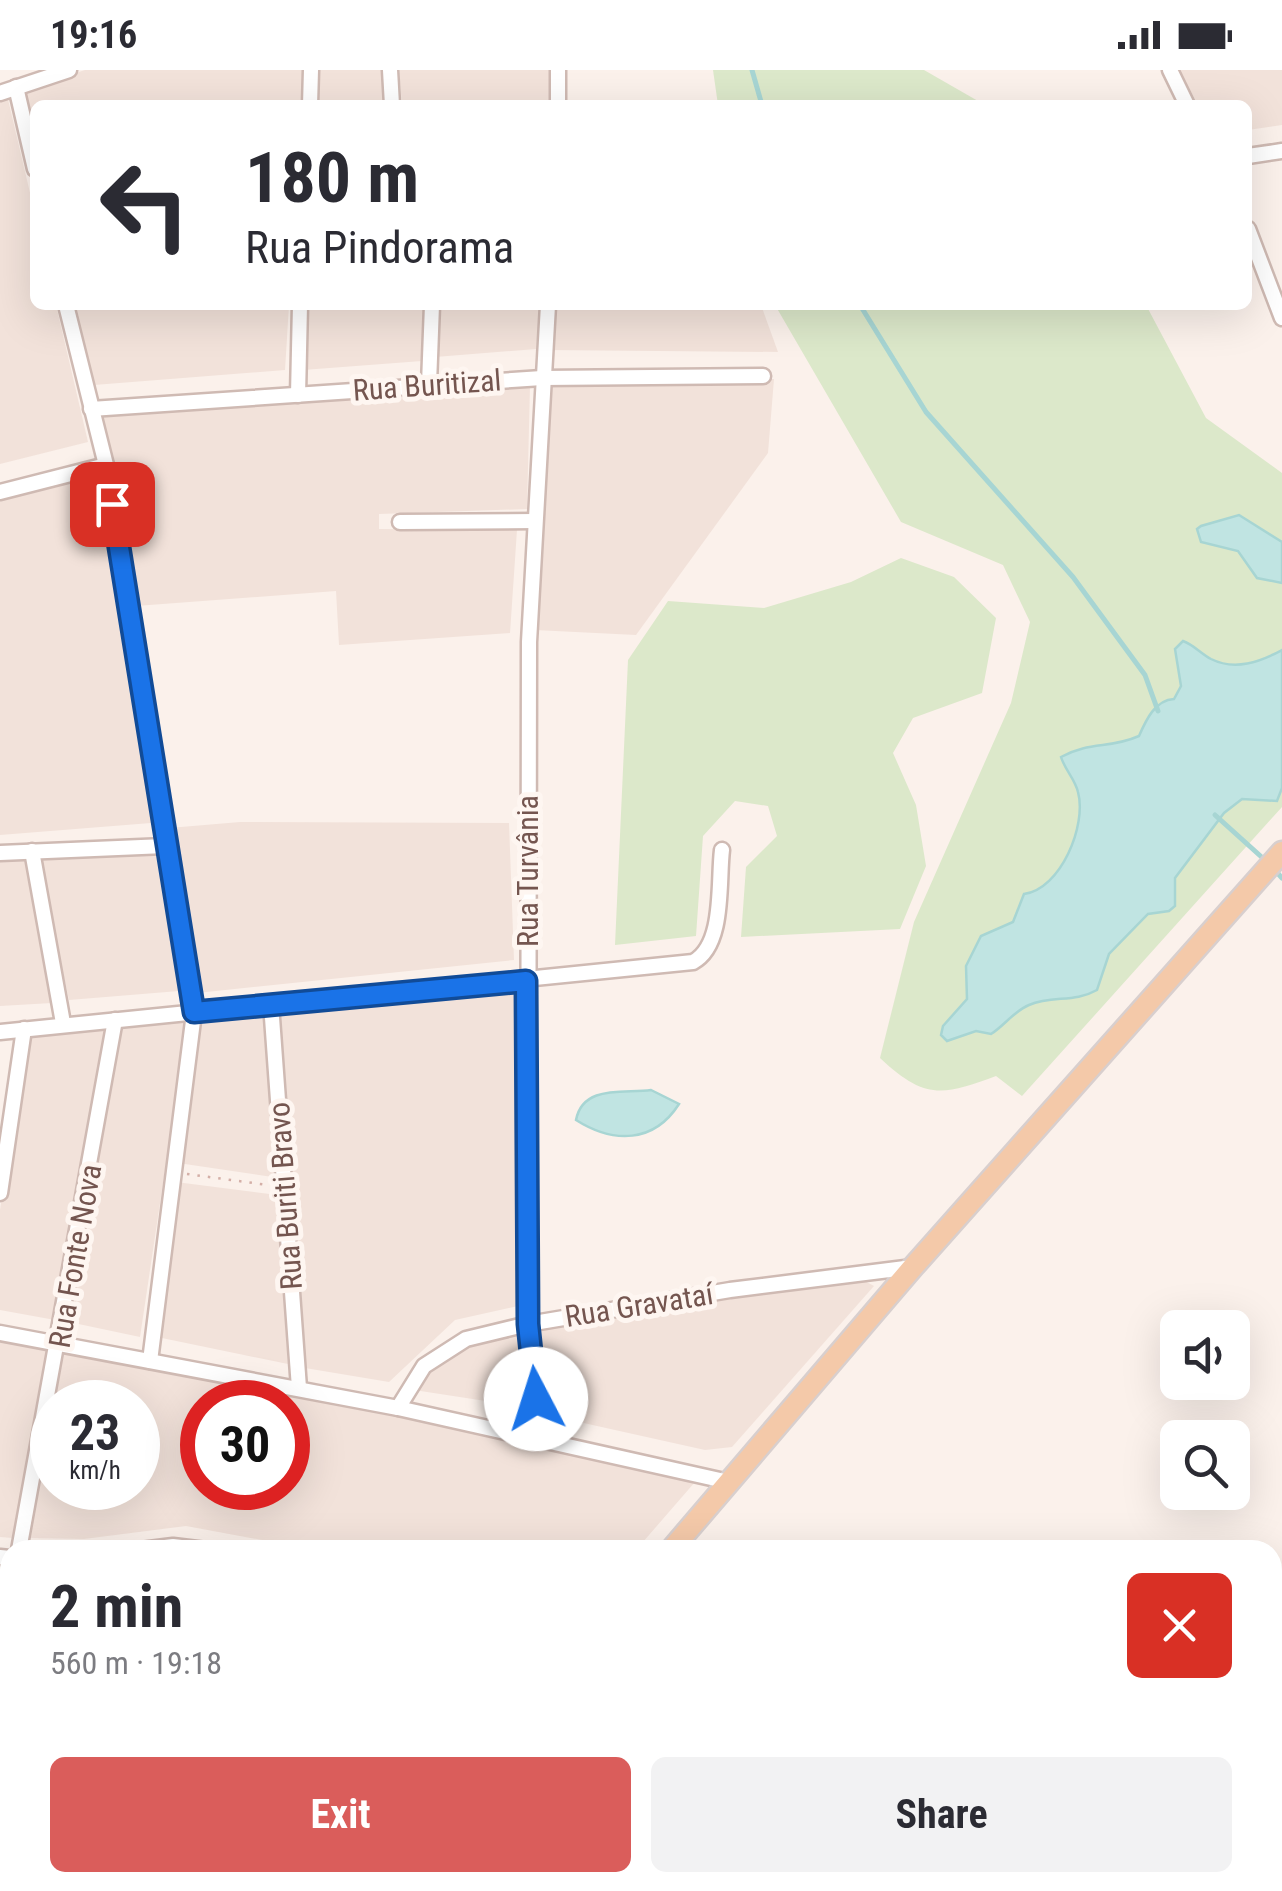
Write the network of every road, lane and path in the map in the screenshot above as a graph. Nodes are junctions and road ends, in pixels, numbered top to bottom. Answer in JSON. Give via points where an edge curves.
{"nodes":[{"id":1,"x":69,"y":70,"type":"edge"},
{"id":2,"x":311,"y":70,"type":"edge"},
{"id":3,"x":390,"y":70,"type":"edge"},
{"id":4,"x":558,"y":70,"type":"edge"},
{"id":5,"x":1170,"y":70,"type":"edge"},
{"id":6,"x":16,"y":87,"type":"junction"},
{"id":7,"x":0,"y":92,"type":"edge"},
{"id":8,"x":310,"y":100,"type":"edge"},
{"id":9,"x":392,"y":100,"type":"edge"},
{"id":10,"x":558,"y":100,"type":"edge"},
{"id":11,"x":1185,"y":100,"type":"edge"},
{"id":12,"x":30,"y":147,"type":"edge"},
{"id":13,"x":1282,"y":151,"type":"edge"},
{"id":14,"x":1252,"y":155,"type":"edge"},
{"id":15,"x":1252,"y":239,"type":"edge"},
{"id":16,"x":67,"y":310,"type":"edge"},
{"id":17,"x":300,"y":310,"type":"edge"},
{"id":18,"x":432,"y":310,"type":"edge"},
{"id":19,"x":548,"y":310,"type":"edge"},
{"id":20,"x":1282,"y":318,"type":"edge"},
{"id":21,"x":762,"y":376,"type":"dead end"},
{"id":22,"x":542,"y":378,"type":"junction"},
{"id":23,"x":429,"y":384,"type":"junction"},
{"id":24,"x":298,"y":395,"type":"junction"},
{"id":25,"x":92,"y":408,"type":"junction"},
{"id":26,"x":106,"y":465,"type":"junction"},
{"id":27,"x":0,"y":492,"type":"edge"},
{"id":28,"x":535,"y":521,"type":"junction"},
{"id":29,"x":400,"y":522,"type":"dead end"},
{"id":30,"x":165,"y":846,"type":"junction"},
{"id":31,"x":722,"y":850,"type":"dead end"},
{"id":32,"x":32,"y":851,"type":"junction"},
{"id":33,"x":1282,"y":852,"type":"edge"},
{"id":34,"x":0,"y":853,"type":"edge"},
{"id":35,"x":526,"y":981,"type":"junction"},
{"id":36,"x":271,"y":1004,"type":"junction"},
{"id":37,"x":194,"y":1012,"type":"junction"},
{"id":38,"x":115,"y":1020,"type":"junction"},
{"id":39,"x":64,"y":1024,"type":"junction"},
{"id":40,"x":24,"y":1029,"type":"junction"},
{"id":41,"x":0,"y":1032,"type":"edge"},
{"id":42,"x":174,"y":1172,"type":"junction"},
{"id":43,"x":284,"y":1187,"type":"junction"},
{"id":44,"x":0,"y":1194,"type":"edge"},
{"id":45,"x":913,"y":1267,"type":"junction"},
{"id":46,"x":528,"y":1324,"type":"junction"},
{"id":47,"x":0,"y":1333,"type":"edge"},
{"id":48,"x":60,"y":1343,"type":"junction"},
{"id":49,"x":150,"y":1360,"type":"junction"},
{"id":50,"x":256,"y":1380,"type":"edge"},
{"id":51,"x":298,"y":1380,"type":"edge"},
{"id":52,"x":310,"y":1390,"type":"edge"},
{"id":53,"x":398,"y":1408,"type":"junction"},
{"id":54,"x":539,"y":1437,"type":"junction"},
{"id":55,"x":729,"y":1482,"type":"junction"},
{"id":56,"x":21,"y":1540,"type":"edge"},
{"id":57,"x":680,"y":1540,"type":"edge"}],
"edges":[{"from":1,"to":6,"type":"street"},
{"from":2,"to":8,"type":"street"},
{"from":3,"to":9,"type":"street"},
{"from":4,"to":10,"type":"street"},
{"from":5,"to":11,"type":"street"},
{"from":6,"to":7,"type":"street"},
{"from":6,"to":12,"type":"street"},
{"from":13,"to":14,"type":"street"},
{"from":15,"to":20,"type":"street"},
{"from":16,"to":25,"type":"street"},
{"from":17,"to":24,"type":"street"},
{"from":18,"to":23,"type":"street"},
{"from":19,"to":22,"type":"street","name":"Rua Turvânia"},
{"from":21,"to":22,"type":"street","name":"Rua Buritizal"},
{"from":22,"to":23,"type":"street","name":"Rua Buritizal"},
{"from":22,"to":28,"type":"street","name":"Rua Turvânia"},
{"from":23,"to":24,"type":"street","name":"Rua Buritizal"},
{"from":24,"to":25,"type":"street","name":"Rua Buritizal"},
{"from":25,"to":26,"type":"street"},
{"from":26,"to":27,"type":"street"},
{"from":26,"to":30,"type":"street"},
{"from":28,"to":29,"type":"street"},
{"from":28,"to":35,"type":"street","name":"Rua Turvânia"},
{"from":30,"to":32,"type":"street"},
{"from":30,"to":37,"type":"street"},
{"from":31,"to":35,"type":"street","via":[[712,940],[704,956],[672,967]]},
{"from":32,"to":34,"type":"street"},
{"from":32,"to":39,"type":"street"},
{"from":33,"to":45,"type":"main road"},
{"from":35,"to":36,"type":"street"},
{"from":35,"to":46,"type":"street","name":"Rua Turvânia"},
{"from":36,"to":37,"type":"street"},
{"from":36,"to":43,"type":"street","name":"Rua Buriti Bravo"},
{"from":37,"to":38,"type":"street"},
{"from":37,"to":42,"type":"street"},
{"from":38,"to":39,"type":"street"},
{"from":38,"to":48,"type":"street","name":"Rua Fonte Nova"},
{"from":39,"to":40,"type":"street"},
{"from":40,"to":41,"type":"street"},
{"from":40,"to":44,"type":"street"},
{"from":42,"to":43,"type":"path"},
{"from":42,"to":49,"type":"street"},
{"from":43,"to":51,"type":"street","name":"Rua Buriti Bravo"},
{"from":45,"to":46,"type":"street","name":"Rua Gravataí"},
{"from":45,"to":55,"type":"main road"},
{"from":46,"to":53,"type":"street","name":"Rua Gravataí","via":[[442,1352],[424,1366]]},
{"from":46,"to":54,"type":"street","name":"Rua Turvânia"},
{"from":47,"to":48,"type":"street"},
{"from":48,"to":49,"type":"street"},
{"from":48,"to":56,"type":"street","name":"Rua Fonte Nova"},
{"from":49,"to":50,"type":"street"},
{"from":52,"to":53,"type":"street"},
{"from":53,"to":54,"type":"street"},
{"from":54,"to":55,"type":"street"},
{"from":55,"to":57,"type":"main road"}]}
